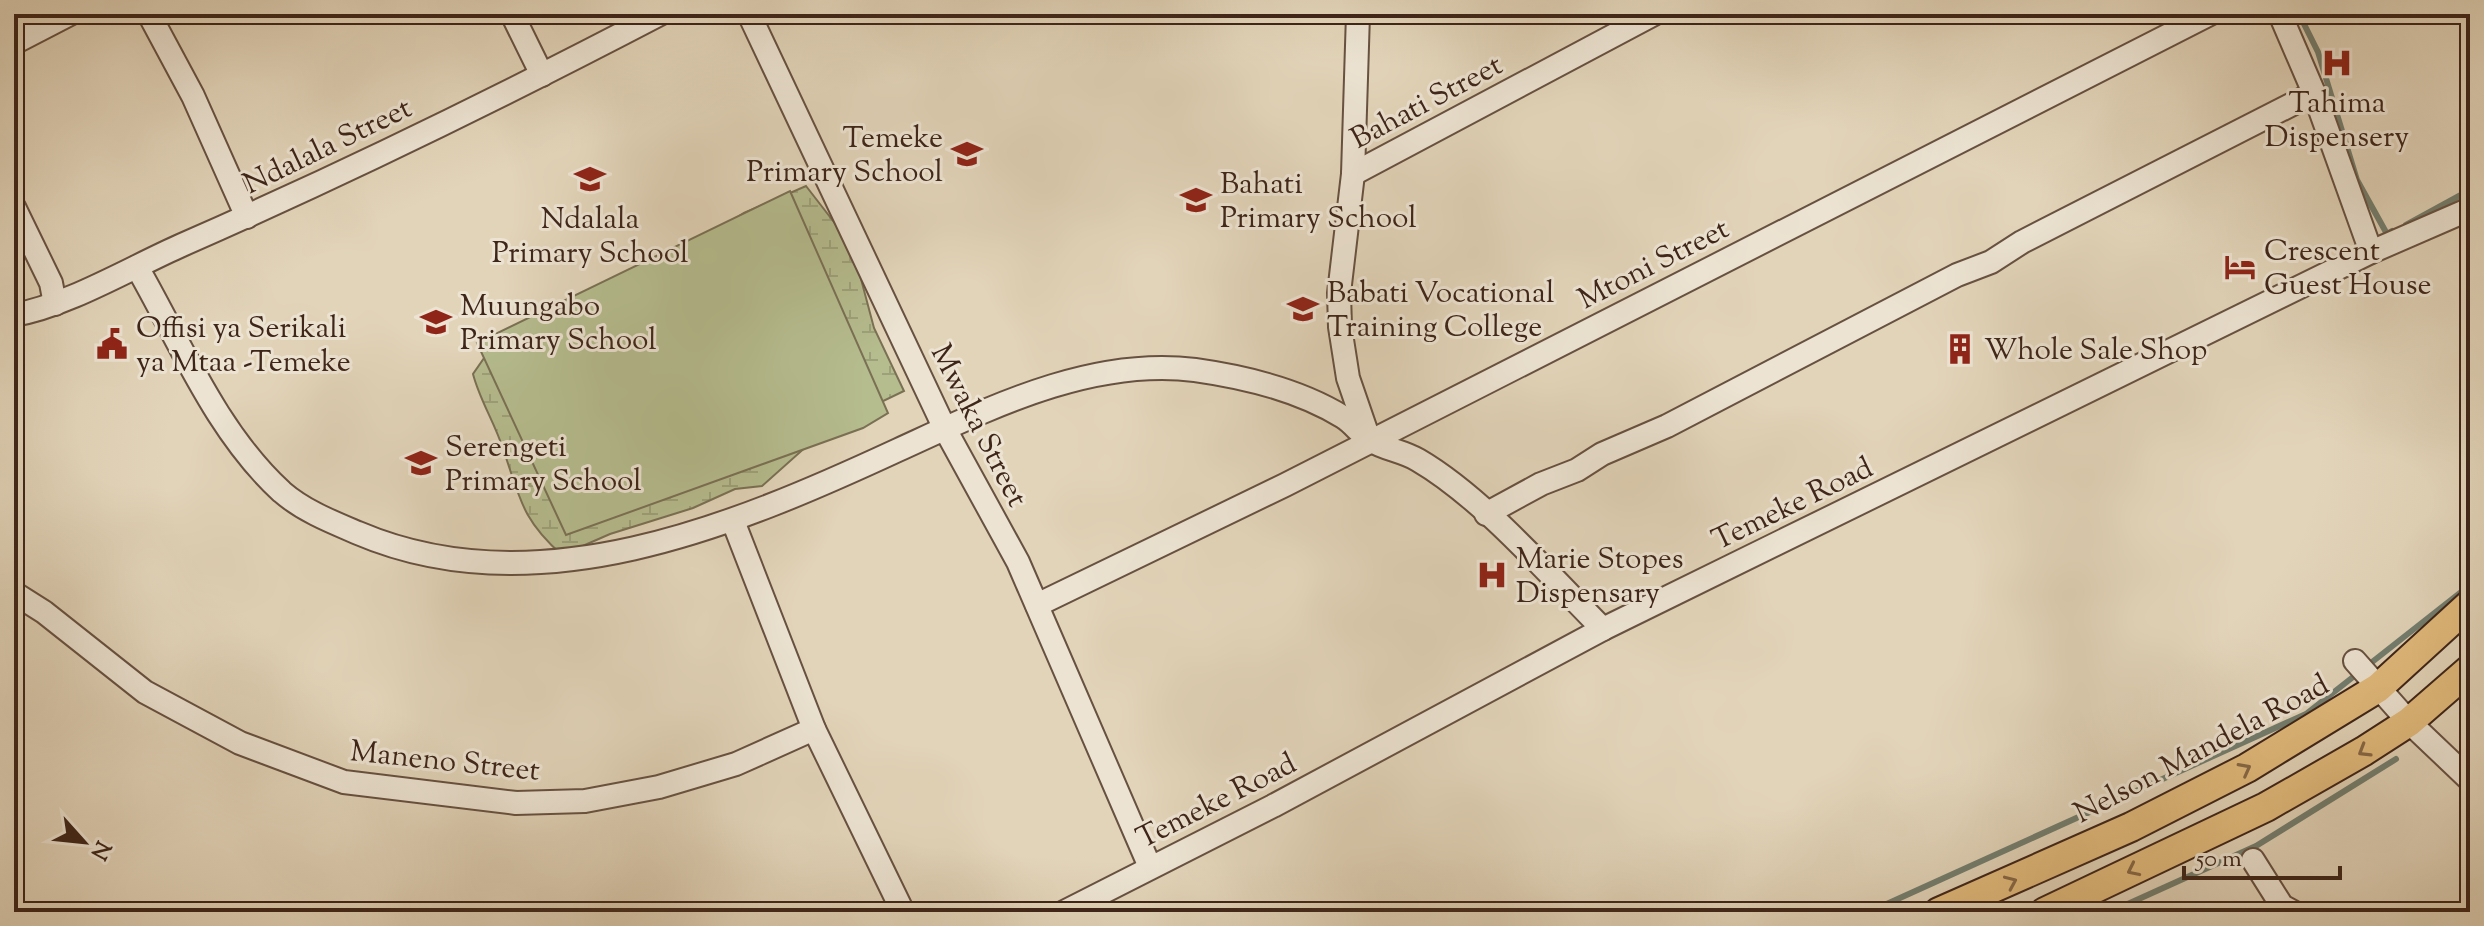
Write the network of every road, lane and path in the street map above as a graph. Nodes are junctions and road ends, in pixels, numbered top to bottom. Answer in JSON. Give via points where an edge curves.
{"nodes":[{"id":1,"x":70,"y":14,"type":"edge"},
{"id":2,"x":149,"y":14,"type":"edge"},
{"id":3,"x":512,"y":14,"type":"edge"},
{"id":4,"x":660,"y":14,"type":"edge"},
{"id":5,"x":749,"y":14,"type":"edge"},
{"id":6,"x":1358,"y":14,"type":"edge"},
{"id":7,"x":1654,"y":14,"type":"edge"},
{"id":8,"x":2210,"y":14,"type":"edge"},
{"id":9,"x":2280,"y":14,"type":"edge"},
{"id":10,"x":14,"y":43,"type":"edge"},
{"id":11,"x":542,"y":75,"type":"junction"},
{"id":12,"x":2314,"y":93,"type":"junction"},
{"id":13,"x":1353,"y":174,"type":"junction"},
{"id":14,"x":14,"y":207,"type":"edge"},
{"id":15,"x":2470,"y":209,"type":"edge"},
{"id":16,"x":247,"y":217,"type":"junction"},
{"id":17,"x":2371,"y":252,"type":"junction"},
{"id":18,"x":137,"y":267,"type":"junction"},
{"id":19,"x":55,"y":304,"type":"junction"},
{"id":20,"x":14,"y":315,"type":"edge"},
{"id":21,"x":945,"y":429,"type":"junction"},
{"id":22,"x":1370,"y":440,"type":"junction"},
{"id":23,"x":1486,"y":514,"type":"junction"},
{"id":24,"x":733,"y":521,"type":"junction"},
{"id":25,"x":14,"y":593,"type":"edge"},
{"id":26,"x":2470,"y":604,"type":"edge"},
{"id":27,"x":1037,"y":605,"type":"junction"},
{"id":28,"x":1603,"y":629,"type":"junction"},
{"id":29,"x":2355,"y":661,"type":"dead end"},
{"id":30,"x":2470,"y":669,"type":"edge"},
{"id":31,"x":2378,"y":688,"type":"junction"},
{"id":32,"x":2409,"y":722,"type":"junction"},
{"id":33,"x":814,"y":729,"type":"junction"},
{"id":34,"x":2470,"y":780,"type":"edge"},
{"id":35,"x":2253,"y":860,"type":"dead end"},
{"id":36,"x":1150,"y":867,"type":"junction"},
{"id":37,"x":903,"y":912,"type":"edge"},
{"id":38,"x":1064,"y":912,"type":"edge"},
{"id":39,"x":1939,"y":912,"type":"edge"},
{"id":40,"x":2045,"y":912,"type":"edge"},
{"id":41,"x":2293,"y":912,"type":"edge"}],
"edges":[{"from":1,"to":10,"type":"street"},
{"from":2,"to":16,"type":"street"},
{"from":3,"to":11,"type":"street"},
{"from":4,"to":11,"type":"street","name":"Ndalala Street"},
{"from":5,"to":21,"type":"street","name":"Mwaka Street"},
{"from":6,"to":13,"type":"street"},
{"from":7,"to":13,"type":"street","name":"Bahati Street"},
{"from":8,"to":22,"type":"street","name":"Mtoni Street"},
{"from":9,"to":12,"type":"street"},
{"from":11,"to":16,"type":"street","name":"Ndalala Street"},
{"from":12,"to":17,"type":"street"},
{"from":12,"to":23,"type":"street","via":[[1991,262]]},
{"from":13,"to":22,"type":"street","via":[[1339,293],[1341,352]]},
{"from":14,"to":19,"type":"street","via":[[51,283]]},
{"from":15,"to":17,"type":"street","name":"Temeke Road"},
{"from":16,"to":18,"type":"street","name":"Ndalala Street"},
{"from":17,"to":28,"type":"street","name":"Temeke Road"},
{"from":18,"to":19,"type":"street","name":"Ndalala Street"},
{"from":18,"to":24,"type":"street","via":[[248,454],[284,493],[319,516],[422,555],[468,564],[523,563],[641,545]]},
{"from":19,"to":20,"type":"street","name":"Ndalala Street"},
{"from":21,"to":22,"type":"street","via":[[1044,388],[1125,369],[1191,370],[1244,379],[1305,399],[1346,418]]},
{"from":21,"to":24,"type":"street"},
{"from":21,"to":27,"type":"street","name":"Mwaka Street"},
{"from":22,"to":23,"type":"street","via":[[1416,458]]},
{"from":22,"to":27,"type":"street","name":"Mtoni Street"},
{"from":23,"to":28,"type":"street"},
{"from":24,"to":33,"type":"street"},
{"from":25,"to":33,"type":"street","name":"Maneno Street","via":[[145,692],[240,743],[344,782],[516,803],[585,801],[659,787],[736,764]]},
{"from":26,"to":31,"type":"main road","name":"Nelson Mandela Road"},
{"from":27,"to":36,"type":"street","name":"Mwaka Street"},
{"from":28,"to":36,"type":"street","name":"Temeke Road"},
{"from":29,"to":31,"type":"street"},
{"from":30,"to":32,"type":"main road"},
{"from":31,"to":32,"type":"street"},
{"from":39,"to":31,"type":"main road","name":"Nelson Mandela Road","one_way":true,"via":[[2235,775]]},
{"from":32,"to":34,"type":"street"},
{"from":32,"to":40,"type":"main road","one_way":true,"via":[[2266,807]]},
{"from":33,"to":37,"type":"street"},
{"from":35,"to":41,"type":"street","via":[[2282,906]]},
{"from":36,"to":38,"type":"street","name":"Temeke Road"}]}
